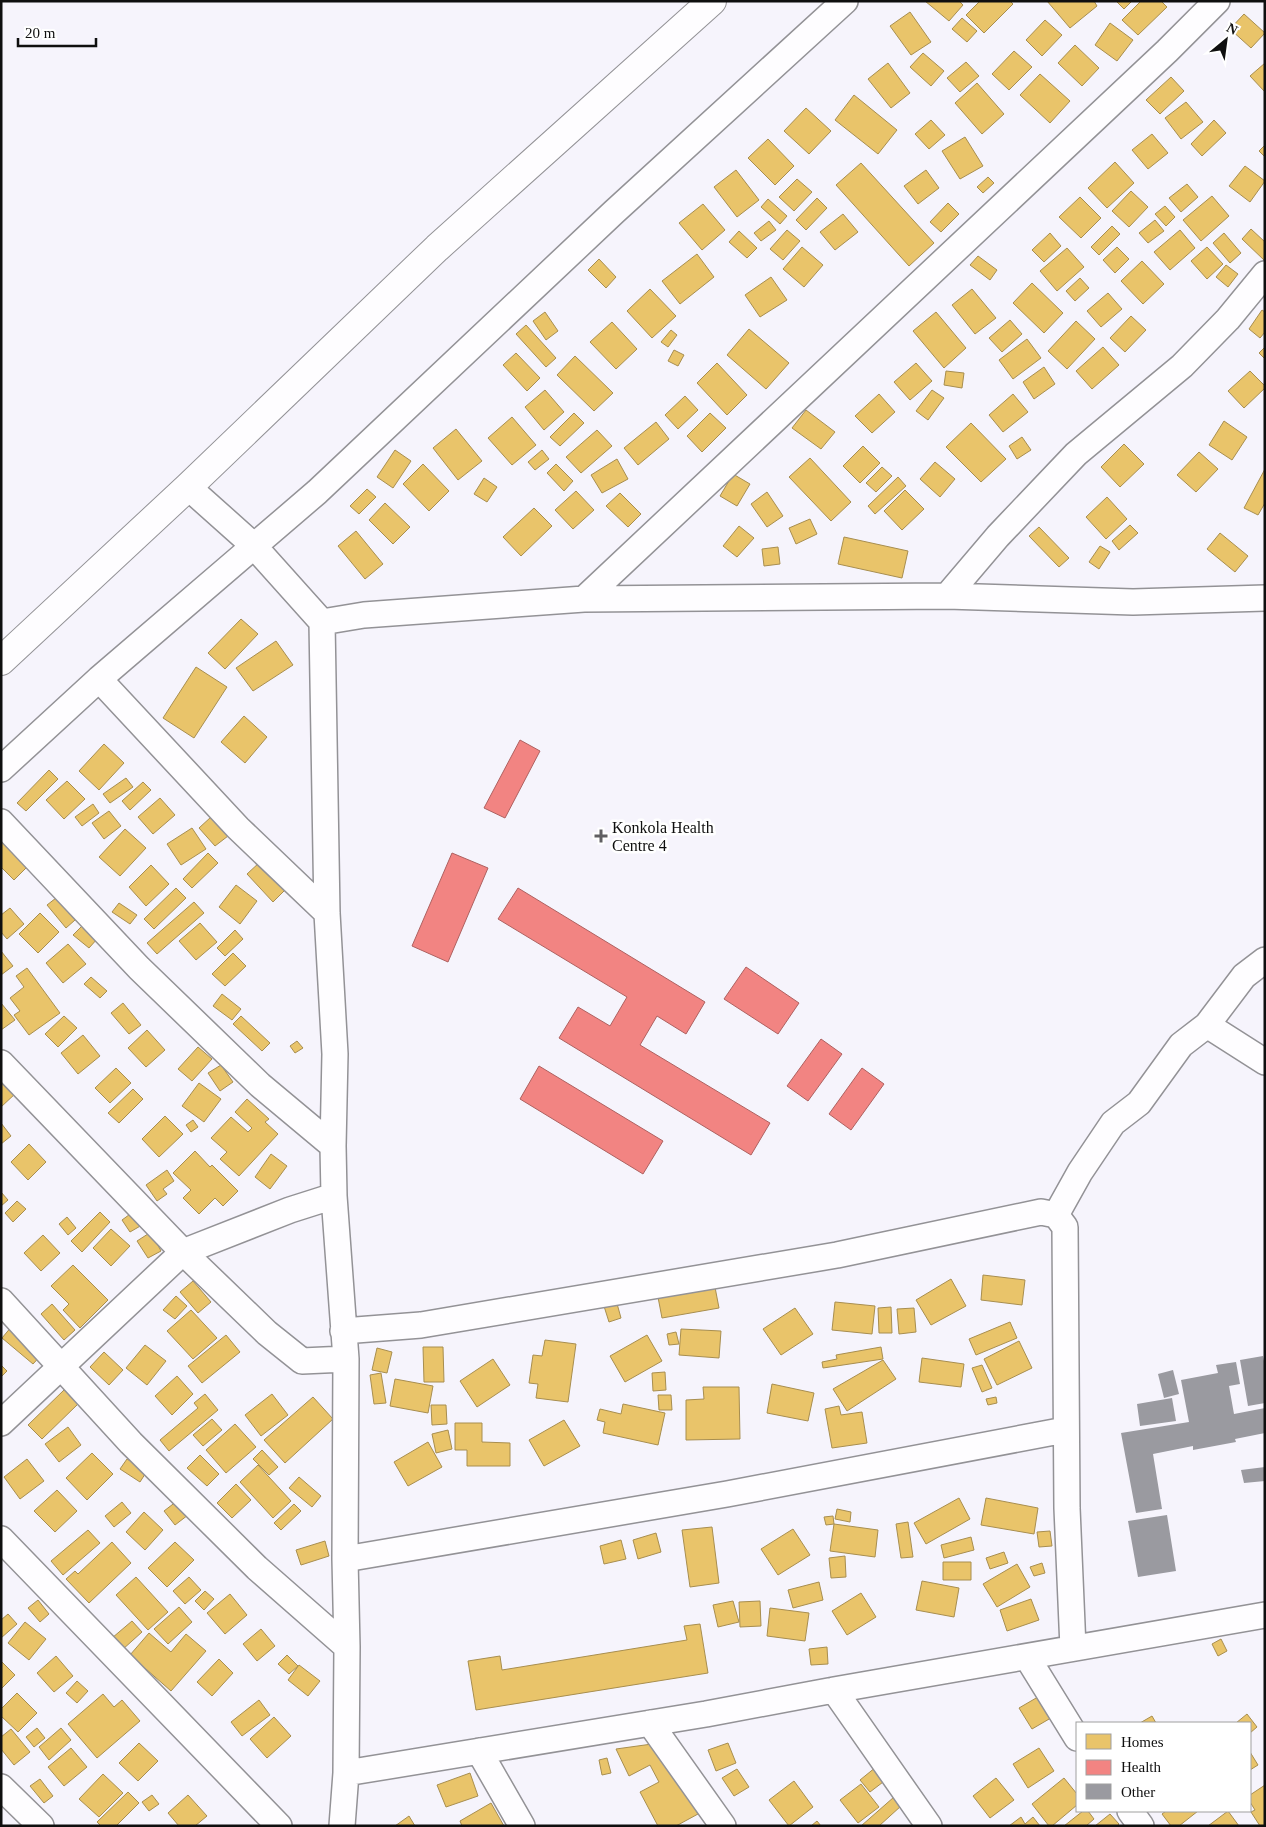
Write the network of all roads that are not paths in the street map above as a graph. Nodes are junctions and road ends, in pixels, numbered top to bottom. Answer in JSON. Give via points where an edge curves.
{"nodes":[{"id":1,"x":712,"y":1,"type":"edge"},
{"id":2,"x":845,"y":1,"type":"edge"},
{"id":3,"x":1217,"y":1,"type":"edge"},
{"id":4,"x":1265,"y":274,"type":"edge"},
{"id":5,"x":188,"y":487,"type":"junction"},
{"id":6,"x":253,"y":545,"type":"junction"},
{"id":7,"x":947,"y":596,"type":"junction"},
{"id":8,"x":1265,"y":598,"type":"edge"},
{"id":9,"x":584,"y":599,"type":"junction"},
{"id":10,"x":322,"y":622,"type":"junction"},
{"id":11,"x":1,"y":662,"type":"edge"},
{"id":12,"x":99,"y":680,"type":"junction"},
{"id":13,"x":1,"y":769,"type":"edge"},
{"id":14,"x":1,"y":822,"type":"edge"},
{"id":15,"x":327,"y":913,"type":"junction"},
{"id":16,"x":1265,"y":960,"type":"edge"},
{"id":17,"x":1207,"y":1025,"type":"junction"},
{"id":18,"x":1265,"y":1062,"type":"edge"},
{"id":19,"x":1,"y":1063,"type":"edge"},
{"id":20,"x":333,"y":1146,"type":"junction"},
{"id":21,"x":334,"y":1196,"type":"junction"},
{"id":22,"x":1056,"y":1215,"type":"junction"},
{"id":23,"x":183,"y":1252,"type":"junction"},
{"id":24,"x":1,"y":1301,"type":"edge"},
{"id":25,"x":343,"y":1331,"type":"junction"},
{"id":26,"x":346,"y":1359,"type":"junction"},
{"id":27,"x":61,"y":1366,"type":"junction"},
{"id":28,"x":1,"y":1423,"type":"edge"},
{"id":29,"x":1065,"y":1430,"type":"junction"},
{"id":30,"x":1,"y":1538,"type":"edge"},
{"id":31,"x":345,"y":1559,"type":"junction"},
{"id":32,"x":1265,"y":1615,"type":"edge"},
{"id":33,"x":347,"y":1647,"type":"junction"},
{"id":34,"x":1073,"y":1648,"type":"junction"},
{"id":35,"x":1027,"y":1657,"type":"junction"},
{"id":36,"x":834,"y":1690,"type":"junction"},
{"id":37,"x":650,"y":1723,"type":"junction"},
{"id":38,"x":1076,"y":1736,"type":"edge"},
{"id":39,"x":479,"y":1751,"type":"junction"},
{"id":40,"x":346,"y":1773,"type":"junction"},
{"id":41,"x":1,"y":1787,"type":"edge"},
{"id":42,"x":1131,"y":1812,"type":"edge"},
{"id":43,"x":41,"y":1826,"type":"edge"},
{"id":44,"x":279,"y":1826,"type":"edge"},
{"id":45,"x":342,"y":1826,"type":"edge"},
{"id":46,"x":522,"y":1826,"type":"edge"},
{"id":47,"x":723,"y":1826,"type":"edge"},
{"id":48,"x":928,"y":1826,"type":"edge"},
{"id":49,"x":1140,"y":1826,"type":"edge"}],
"edges":[{"from":1,"to":5,"type":"street","via":[[436,248]]},
{"from":2,"to":6,"type":"street","via":[[621,205],[316,492]]},
{"from":3,"to":9,"type":"street","via":[[1167,52]]},
{"from":4,"to":7,"type":"street","via":[[1228,319],[1182,366],[1076,454],[998,536]]},
{"from":5,"to":6,"type":"street"},
{"from":5,"to":11,"type":"street"},
{"from":6,"to":10,"type":"street"},
{"from":6,"to":12,"type":"street"},
{"from":7,"to":8,"type":"street","via":[[1133,602]]},
{"from":7,"to":9,"type":"street"},
{"from":9,"to":10,"type":"street","via":[[364,614]]},
{"from":10,"to":15,"type":"street"},
{"from":12,"to":13,"type":"street"},
{"from":12,"to":15,"type":"street","via":[[238,828]]},
{"from":14,"to":20,"type":"street","via":[[139,968],[260,1085]]},
{"from":15,"to":20,"type":"street","via":[[334,1054]]},
{"from":16,"to":17,"type":"street","via":[[1244,976]]},
{"from":17,"to":18,"type":"street"},
{"from":17,"to":22,"type":"street","via":[[1181,1046],[1139,1103],[1113,1123]]},
{"from":19,"to":23,"type":"street"},
{"from":20,"to":21,"type":"street"},
{"from":21,"to":23,"type":"street"},
{"from":21,"to":25,"type":"street"},
{"from":22,"to":25,"type":"street","via":[[1041,1212],[837,1255],[421,1325]]},
{"from":22,"to":29,"type":"street","via":[[1065,1227]]},
{"from":23,"to":26,"type":"street","via":[[266,1333],[302,1361]]},
{"from":23,"to":27,"type":"street"},
{"from":24,"to":27,"type":"street"},
{"from":25,"to":26,"type":"street"},
{"from":26,"to":31,"type":"street"},
{"from":27,"to":28,"type":"street"},
{"from":27,"to":33,"type":"street","via":[[131,1443],[208,1520]]},
{"from":29,"to":31,"type":"street","via":[[727,1494]]},
{"from":29,"to":34,"type":"street"},
{"from":30,"to":44,"type":"street"},
{"from":31,"to":33,"type":"street"},
{"from":32,"to":34,"type":"street"},
{"from":33,"to":40,"type":"street"},
{"from":34,"to":35,"type":"street"},
{"from":35,"to":36,"type":"street"},
{"from":35,"to":38,"type":"street"},
{"from":36,"to":37,"type":"street"},
{"from":36,"to":48,"type":"street"},
{"from":37,"to":39,"type":"street"},
{"from":37,"to":47,"type":"street"},
{"from":39,"to":40,"type":"street"},
{"from":39,"to":46,"type":"street"},
{"from":40,"to":45,"type":"street"},
{"from":41,"to":43,"type":"street"},
{"from":42,"to":49,"type":"street"}]}
